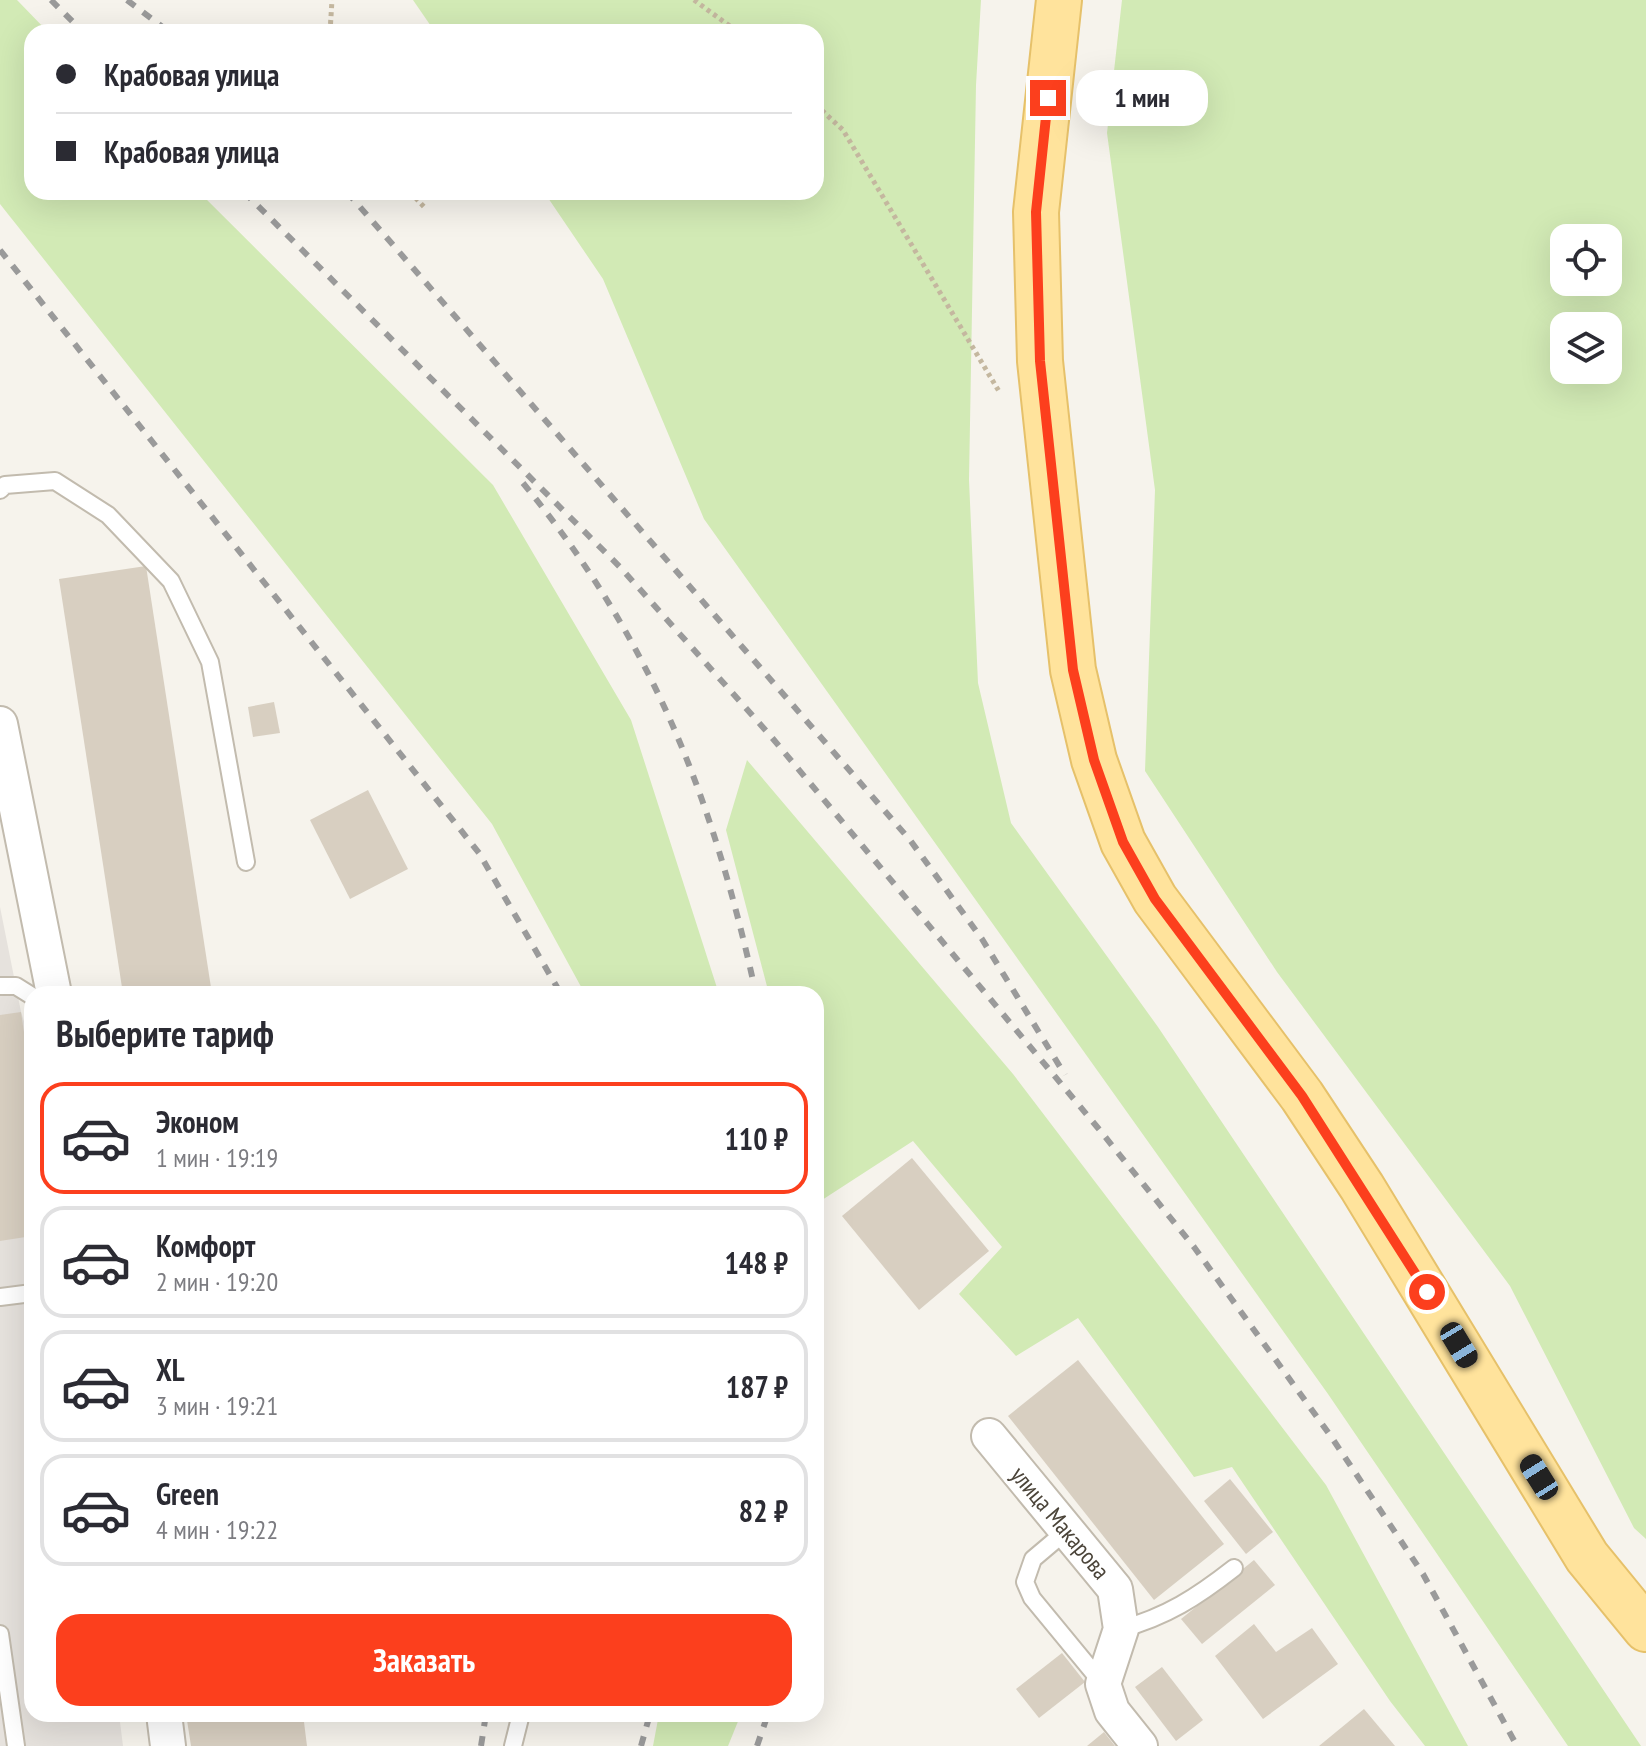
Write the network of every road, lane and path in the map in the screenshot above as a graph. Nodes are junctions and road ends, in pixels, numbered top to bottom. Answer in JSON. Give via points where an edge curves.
{"nodes":[{"id":1,"x":332,"y":0,"type":"edge"},
{"id":2,"x":694,"y":0,"type":"edge"},
{"id":3,"x":1059,"y":0,"type":"edge"},
{"id":4,"x":330,"y":24,"type":"edge"},
{"id":5,"x":727,"y":24,"type":"edge"},
{"id":6,"x":824,"y":112,"type":"edge"},
{"id":7,"x":418,"y":200,"type":"edge"},
{"id":8,"x":426,"y":209,"type":"dead end"},
{"id":9,"x":1005,"y":400,"type":"dead end"},
{"id":10,"x":0,"y":490,"type":"edge"},
{"id":11,"x":0,"y":724,"type":"edge"},
{"id":12,"x":246,"y":862,"type":"dead end"},
{"id":13,"x":0,"y":986,"type":"edge"},
{"id":14,"x":52,"y":986,"type":"edge"},
{"id":15,"x":24,"y":991,"type":"edge"},
{"id":16,"x":24,"y":1294,"type":"edge"},
{"id":17,"x":0,"y":1297,"type":"edge"},
{"id":18,"x":989,"y":1436,"type":"dead end"},
{"id":19,"x":1065,"y":1532,"type":"junction"},
{"id":20,"x":1234,"y":1568,"type":"dead end"},
{"id":21,"x":1121,"y":1629,"type":"junction"},
{"id":22,"x":1646,"y":1629,"type":"edge"},
{"id":23,"x":0,"y":1634,"type":"edge"},
{"id":24,"x":1103,"y":1684,"type":"junction"},
{"id":25,"x":165,"y":1722,"type":"edge"},
{"id":26,"x":519,"y":1722,"type":"edge"},
{"id":27,"x":16,"y":1746,"type":"edge"},
{"id":28,"x":168,"y":1746,"type":"edge"},
{"id":29,"x":513,"y":1746,"type":"edge"},
{"id":30,"x":1140,"y":1746,"type":"edge"}],
"edges":[{"from":1,"to":4,"type":"path"},
{"from":2,"to":5,"type":"path"},
{"from":3,"to":22,"type":"main road","via":[[1036,212],[1040,361],[1073,670],[1113,815],[1155,899],[1302,1096],[1587,1557]]},
{"from":6,"to":9,"type":"path","via":[[843,130]]},
{"from":7,"to":8,"type":"path"},
{"from":10,"to":12,"type":"lane","via":[[5,485],[55,481],[108,515],[171,581],[210,662]]},
{"from":11,"to":14,"type":"street"},
{"from":13,"to":15,"type":"lane"},
{"from":16,"to":17,"type":"lane"},
{"from":18,"to":19,"type":"street","name":"улица Макарова"},
{"from":19,"to":21,"type":"street","name":"улица Макарова","via":[[1115,1589]]},
{"from":19,"to":24,"type":"lane","via":[[1033,1559],[1025,1582],[1032,1598]]},
{"from":20,"to":21,"type":"lane","via":[[1193,1601]]},
{"from":21,"to":24,"type":"street","name":"улица Макарова"},
{"from":23,"to":27,"type":"lane"},
{"from":24,"to":30,"type":"street","via":[[1112,1711]]},
{"from":25,"to":28,"type":"street"},
{"from":26,"to":29,"type":"lane"}]}
